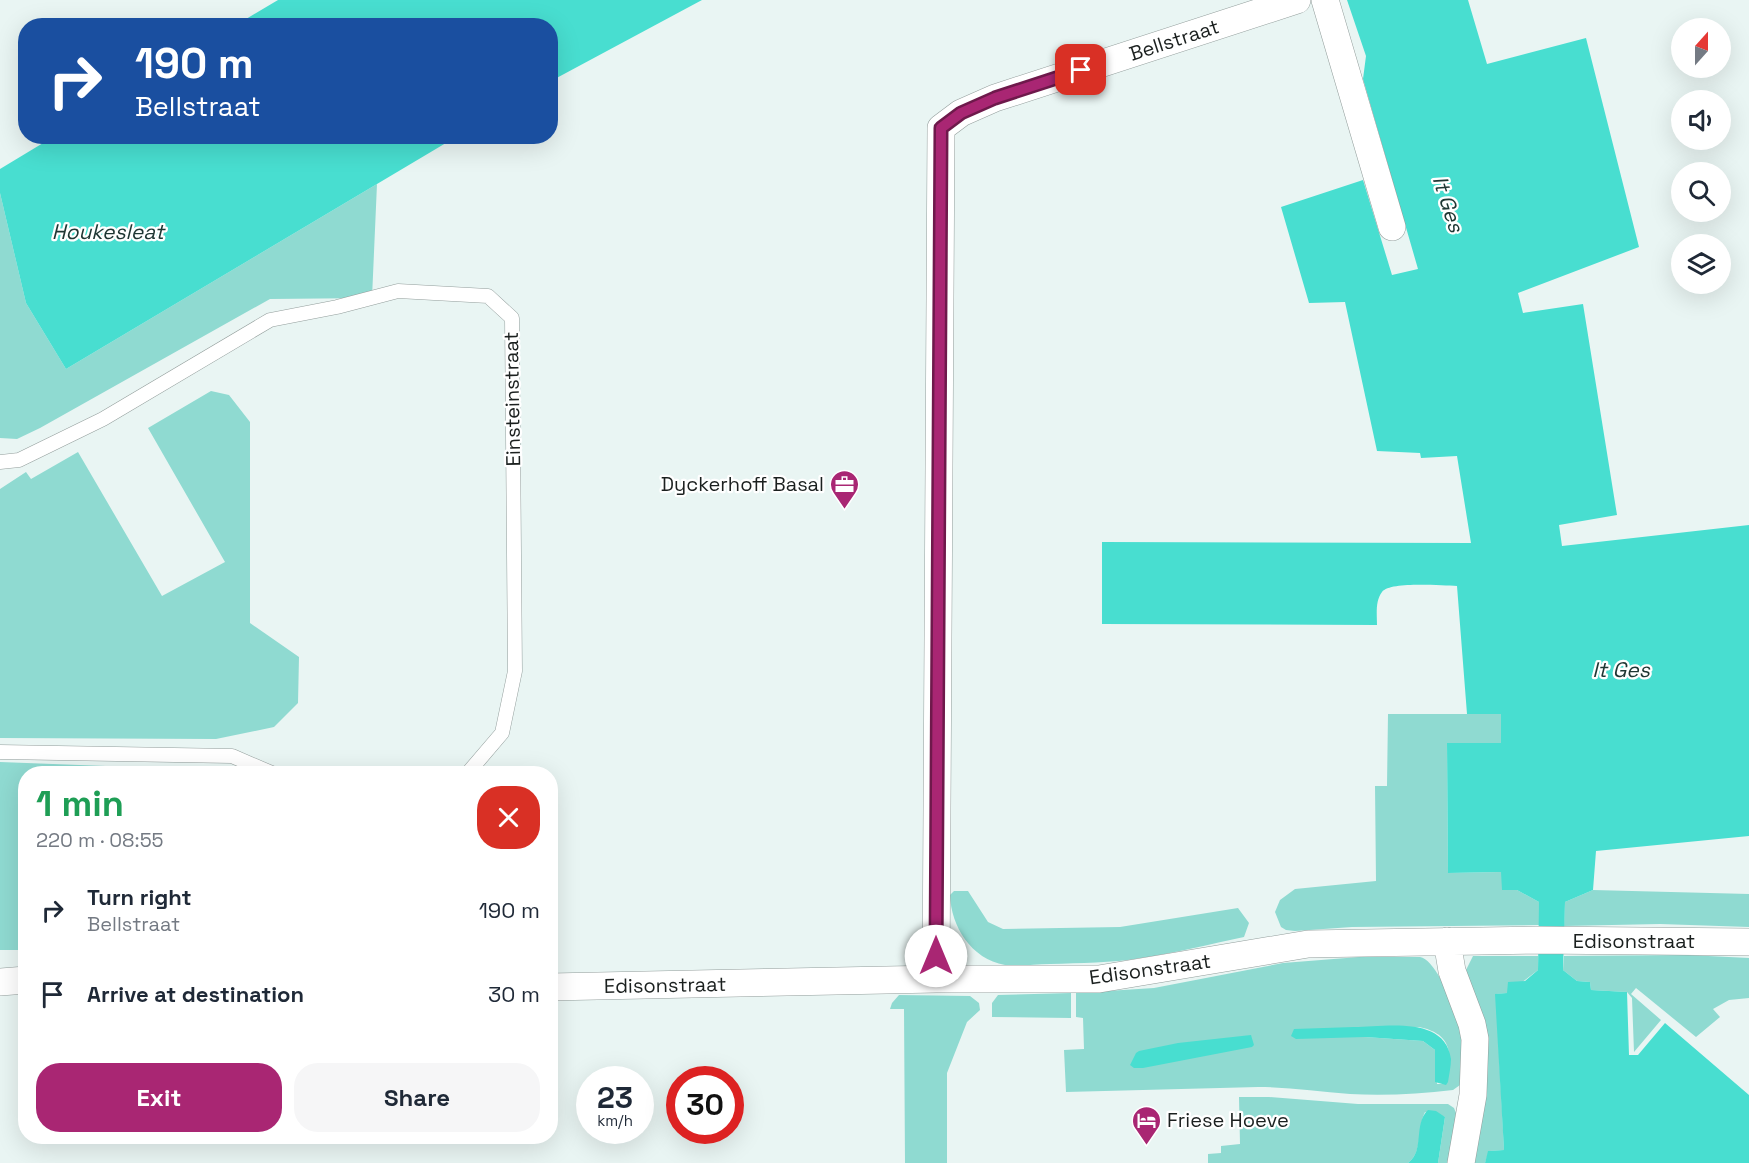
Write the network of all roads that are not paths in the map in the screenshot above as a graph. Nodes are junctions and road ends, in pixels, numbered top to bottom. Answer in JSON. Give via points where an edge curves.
{"nodes":[{"id":1,"x":1297,"y":0,"type":"edge"},
{"id":2,"x":1325,"y":0,"type":"edge"},
{"id":3,"x":1392,"y":227,"type":"dead end"},
{"id":4,"x":0,"y":462,"type":"edge"},
{"id":5,"x":0,"y":752,"type":"edge"},
{"id":6,"x":255,"y":766,"type":"edge"},
{"id":7,"x":474,"y":766,"type":"edge"},
{"id":8,"x":1447,"y":941,"type":"junction"},
{"id":9,"x":1749,"y":942,"type":"edge"},
{"id":10,"x":936,"y":979,"type":"junction"},
{"id":11,"x":18,"y":981,"type":"edge"},
{"id":12,"x":0,"y":982,"type":"edge"},
{"id":13,"x":558,"y":987,"type":"edge"},
{"id":14,"x":1461,"y":1163,"type":"edge"}],
"edges":[{"from":1,"to":10,"type":"street","name":"Bellstraat","via":[[995,98],[961,113],[941,128]]},
{"from":2,"to":3,"type":"street"},
{"from":4,"to":7,"type":"lane","name":"Einsteinstraat","via":[[19,460],[103,419],[270,320],[398,291],[488,296],[512,318],[515,671],[502,733]]},
{"from":5,"to":6,"type":"lane","via":[[232,756]]},
{"from":8,"to":9,"type":"street","name":"Edisonstraat"},
{"from":8,"to":10,"type":"street","name":"Edisonstraat","via":[[1308,944],[1099,979]]},
{"from":8,"to":14,"type":"street","via":[[1452,971],[1475,1039],[1473,1095]]},
{"from":10,"to":13,"type":"street","name":"Edisonstraat"},
{"from":11,"to":12,"type":"street"}]}
